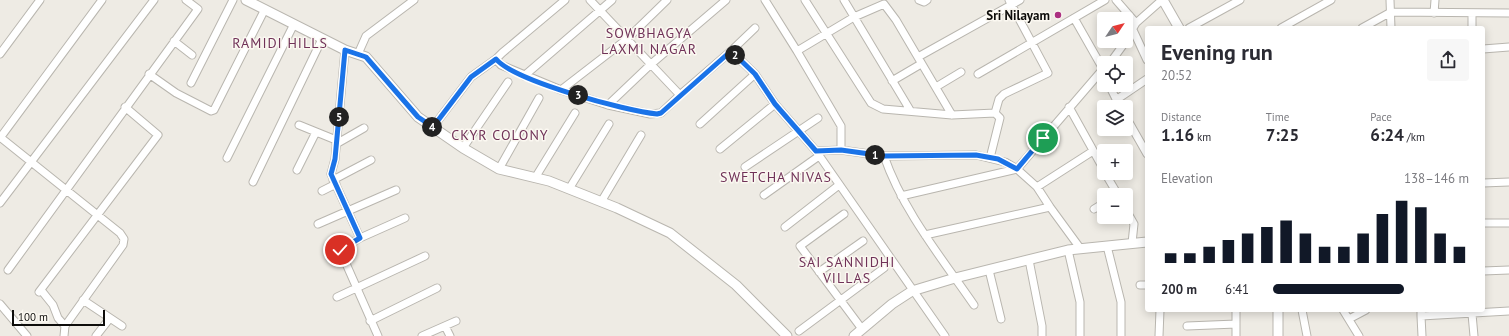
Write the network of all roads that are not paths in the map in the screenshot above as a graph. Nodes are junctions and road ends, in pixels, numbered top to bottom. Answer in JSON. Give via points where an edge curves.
{"nodes":[{"id":1,"x":40,"y":0,"type":"edge"},
{"id":2,"x":102,"y":0,"type":"edge"},
{"id":3,"x":154,"y":0,"type":"edge"},
{"id":4,"x":186,"y":0,"type":"edge"},
{"id":5,"x":233,"y":0,"type":"edge"},
{"id":6,"x":246,"y":0,"type":"edge"},
{"id":7,"x":414,"y":0,"type":"edge"},
{"id":8,"x":565,"y":0,"type":"edge"},
{"id":9,"x":590,"y":0,"type":"edge"},
{"id":10,"x":612,"y":0,"type":"edge"},
{"id":11,"x":668,"y":0,"type":"edge"},
{"id":12,"x":726,"y":0,"type":"edge"},
{"id":13,"x":765,"y":0,"type":"edge"},
{"id":14,"x":805,"y":0,"type":"edge"},
{"id":15,"x":844,"y":0,"type":"edge"},
{"id":16,"x":891,"y":0,"type":"edge"},
{"id":17,"x":1020,"y":0,"type":"edge"},
{"id":18,"x":1105,"y":0,"type":"edge"},
{"id":19,"x":1116,"y":0,"type":"edge"},
{"id":20,"x":1163,"y":0,"type":"edge"},
{"id":21,"x":1240,"y":0,"type":"edge"},
{"id":22,"x":1390,"y":0,"type":"edge"},
{"id":23,"x":1435,"y":0,"type":"edge"},
{"id":24,"x":1329,"y":1,"type":"edge"},
{"id":25,"x":882,"y":2,"type":"edge"},
{"id":26,"x":1010,"y":2,"type":"edge"},
{"id":27,"x":265,"y":9,"type":"junction"},
{"id":28,"x":600,"y":11,"type":"junction"},
{"id":29,"x":1391,"y":12,"type":"junction"},
{"id":30,"x":1434,"y":13,"type":"junction"},
{"id":31,"x":1472,"y":13,"type":"junction"},
{"id":32,"x":1509,"y":13,"type":"edge"},
{"id":33,"x":854,"y":16,"type":"junction"},
{"id":34,"x":1074,"y":18,"type":"junction"},
{"id":35,"x":1136,"y":23,"type":"junction"},
{"id":36,"x":294,"y":24,"type":"junction"},
{"id":37,"x":1178,"y":26,"type":"edge"},
{"id":38,"x":1193,"y":26,"type":"edge"},
{"id":39,"x":1285,"y":26,"type":"edge"},
{"id":40,"x":1366,"y":26,"type":"edge"},
{"id":41,"x":1392,"y":26,"type":"edge"},
{"id":42,"x":1472,"y":26,"type":"edge"},
{"id":43,"x":755,"y":28,"type":"dead end"},
{"id":44,"x":1133,"y":30,"type":"joint"},
{"id":45,"x":825,"y":34,"type":"junction"},
{"id":46,"x":322,"y":39,"type":"junction"},
{"id":47,"x":627,"y":39,"type":"junction"},
{"id":48,"x":174,"y":41,"type":"junction"},
{"id":49,"x":1033,"y":42,"type":"junction"},
{"id":50,"x":1509,"y":47,"type":"edge"},
{"id":51,"x":1485,"y":48,"type":"edge"},
{"id":52,"x":345,"y":50,"type":"junction"},
{"id":53,"x":731,"y":51,"type":"junction"},
{"id":54,"x":797,"y":51,"type":"junction"},
{"id":55,"x":0,"y":54,"type":"edge"},
{"id":56,"x":358,"y":54,"type":"junction"},
{"id":57,"x":192,"y":55,"type":"dead end"},
{"id":58,"x":1145,"y":56,"type":"edge"},
{"id":59,"x":1097,"y":58,"type":"edge"},
{"id":60,"x":496,"y":59,"type":"junction"},
{"id":61,"x":919,"y":60,"type":"junction"},
{"id":62,"x":650,"y":65,"type":"junction"},
{"id":63,"x":962,"y":72,"type":"dead end"},
{"id":64,"x":149,"y":74,"type":"junction"},
{"id":65,"x":755,"y":74,"type":"junction"},
{"id":66,"x":978,"y":74,"type":"dead end"},
{"id":67,"x":524,"y":76,"type":"junction"},
{"id":68,"x":1097,"y":77,"type":"edge"},
{"id":69,"x":1145,"y":80,"type":"edge"},
{"id":70,"x":892,"y":81,"type":"junction"},
{"id":71,"x":508,"y":82,"type":"dead end"},
{"id":72,"x":190,"y":83,"type":"dead end"},
{"id":73,"x":936,"y":87,"type":"junction"},
{"id":74,"x":561,"y":90,"type":"junction"},
{"id":75,"x":1112,"y":92,"type":"edge"},
{"id":76,"x":680,"y":95,"type":"junction"},
{"id":77,"x":539,"y":98,"type":"dead end"},
{"id":78,"x":1116,"y":100,"type":"joint"},
{"id":79,"x":608,"y":104,"type":"junction"},
{"id":80,"x":775,"y":104,"type":"junction"},
{"id":81,"x":125,"y":107,"type":"junction"},
{"id":82,"x":1069,"y":107,"type":"junction"},
{"id":83,"x":910,"y":110,"type":"junction"},
{"id":84,"x":575,"y":113,"type":"dead end"},
{"id":85,"x":995,"y":113,"type":"junction"},
{"id":86,"x":952,"y":115,"type":"junction"},
{"id":87,"x":818,"y":118,"type":"dead end"},
{"id":88,"x":609,"y":124,"type":"dead end"},
{"id":89,"x":700,"y":124,"type":"dead end"},
{"id":90,"x":299,"y":125,"type":"dead end"},
{"id":91,"x":433,"y":127,"type":"junction"},
{"id":92,"x":364,"y":128,"type":"dead end"},
{"id":93,"x":798,"y":129,"type":"junction"},
{"id":94,"x":1133,"y":129,"type":"edge"},
{"id":95,"x":316,"y":132,"type":"junction"},
{"id":96,"x":641,"y":135,"type":"dead end"},
{"id":97,"x":0,"y":137,"type":"edge"},
{"id":98,"x":336,"y":142,"type":"junction"},
{"id":99,"x":463,"y":148,"type":"junction"},
{"id":100,"x":720,"y":149,"type":"dead end"},
{"id":101,"x":841,"y":150,"type":"junction"},
{"id":102,"x":1145,"y":150,"type":"edge"},
{"id":103,"x":1093,"y":151,"type":"junction"},
{"id":104,"x":817,"y":154,"type":"junction"},
{"id":105,"x":884,"y":156,"type":"junction"},
{"id":106,"x":227,"y":158,"type":"dead end"},
{"id":107,"x":990,"y":158,"type":"junction"},
{"id":108,"x":1097,"y":158,"type":"edge"},
{"id":109,"x":371,"y":160,"type":"dead end"},
{"id":110,"x":30,"y":162,"type":"junction"},
{"id":111,"x":745,"y":167,"type":"dead end"},
{"id":112,"x":499,"y":169,"type":"junction"},
{"id":113,"x":1017,"y":169,"type":"junction"},
{"id":114,"x":297,"y":170,"type":"dead end"},
{"id":115,"x":535,"y":178,"type":"junction"},
{"id":116,"x":253,"y":182,"type":"dead end"},
{"id":117,"x":335,"y":182,"type":"junction"},
{"id":118,"x":1509,"y":182,"type":"edge"},
{"id":119,"x":1485,"y":183,"type":"edge"},
{"id":120,"x":839,"y":185,"type":"junction"},
{"id":121,"x":1038,"y":187,"type":"junction"},
{"id":122,"x":65,"y":189,"type":"junction"},
{"id":123,"x":569,"y":189,"type":"junction"},
{"id":124,"x":396,"y":190,"type":"dead end"},
{"id":125,"x":322,"y":191,"type":"dead end"},
{"id":126,"x":764,"y":195,"type":"dead end"},
{"id":127,"x":902,"y":196,"type":"junction"},
{"id":128,"x":601,"y":202,"type":"junction"},
{"id":129,"x":0,"y":203,"type":"edge"},
{"id":130,"x":1050,"y":207,"type":"junction"},
{"id":131,"x":1097,"y":207,"type":"edge"},
{"id":132,"x":1094,"y":209,"type":"dead end"},
{"id":133,"x":349,"y":210,"type":"junction"},
{"id":134,"x":844,"y":214,"type":"dead end"},
{"id":135,"x":98,"y":216,"type":"junction"},
{"id":136,"x":405,"y":218,"type":"dead end"},
{"id":137,"x":1133,"y":222,"type":"edge"},
{"id":138,"x":1509,"y":222,"type":"edge"},
{"id":139,"x":1485,"y":223,"type":"edge"},
{"id":140,"x":318,"y":224,"type":"dead end"},
{"id":141,"x":785,"y":226,"type":"dead end"},
{"id":142,"x":925,"y":235,"type":"junction"},
{"id":143,"x":360,"y":238,"type":"junction"},
{"id":144,"x":863,"y":242,"type":"dead end"},
{"id":145,"x":1145,"y":242,"type":"edge"},
{"id":146,"x":1132,"y":243,"type":"junction"},
{"id":147,"x":1107,"y":246,"type":"junction"},
{"id":148,"x":1080,"y":248,"type":"junction"},
{"id":149,"x":1068,"y":250,"type":"junction"},
{"id":150,"x":425,"y":256,"type":"dead end"},
{"id":151,"x":1029,"y":260,"type":"junction"},
{"id":152,"x":884,"y":268,"type":"dead end"},
{"id":153,"x":8,"y":270,"type":"dead end"},
{"id":154,"x":989,"y":270,"type":"junction"},
{"id":155,"x":1509,"y":270,"type":"edge"},
{"id":156,"x":1485,"y":271,"type":"edge"},
{"id":157,"x":819,"y":272,"type":"junction"},
{"id":158,"x":955,"y":278,"type":"junction"},
{"id":159,"x":436,"y":288,"type":"dead end"},
{"id":160,"x":356,"y":289,"type":"junction"},
{"id":161,"x":912,"y":291,"type":"junction"},
{"id":162,"x":337,"y":297,"type":"dead end"},
{"id":163,"x":83,"y":300,"type":"junction"},
{"id":164,"x":840,"y":300,"type":"junction"},
{"id":165,"x":0,"y":304,"type":"edge"},
{"id":166,"x":974,"y":305,"type":"dead end"},
{"id":167,"x":1509,"y":311,"type":"edge"},
{"id":168,"x":1160,"y":312,"type":"edge"},
{"id":169,"x":1236,"y":312,"type":"edge"},
{"id":170,"x":1278,"y":312,"type":"edge"},
{"id":171,"x":1302,"y":312,"type":"edge"},
{"id":172,"x":1344,"y":312,"type":"edge"},
{"id":173,"x":1362,"y":312,"type":"edge"},
{"id":174,"x":1421,"y":313,"type":"edge"},
{"id":175,"x":1472,"y":314,"type":"junction"},
{"id":176,"x":110,"y":318,"type":"junction"},
{"id":177,"x":1001,"y":319,"type":"dead end"},
{"id":178,"x":1349,"y":319,"type":"junction"},
{"id":179,"x":370,"y":321,"type":"junction"},
{"id":180,"x":456,"y":321,"type":"dead end"},
{"id":181,"x":1236,"y":324,"type":"junction"},
{"id":182,"x":65,"y":326,"type":"junction"},
{"id":183,"x":122,"y":326,"type":"dead end"},
{"id":184,"x":445,"y":326,"type":"junction"},
{"id":185,"x":1187,"y":326,"type":"dead end"},
{"id":186,"x":862,"y":329,"type":"junction"},
{"id":187,"x":799,"y":331,"type":"dead end"},
{"id":188,"x":27,"y":336,"type":"edge"},
{"id":189,"x":64,"y":336,"type":"edge"},
{"id":190,"x":96,"y":336,"type":"edge"},
{"id":191,"x":378,"y":336,"type":"edge"},
{"id":192,"x":422,"y":336,"type":"edge"},
{"id":193,"x":450,"y":336,"type":"edge"},
{"id":194,"x":787,"y":336,"type":"edge"},
{"id":195,"x":854,"y":336,"type":"edge"},
{"id":196,"x":945,"y":336,"type":"edge"},
{"id":197,"x":1042,"y":336,"type":"edge"},
{"id":198,"x":1080,"y":336,"type":"edge"},
{"id":199,"x":1121,"y":336,"type":"edge"},
{"id":200,"x":1159,"y":336,"type":"edge"},
{"id":201,"x":1236,"y":336,"type":"edge"},
{"id":202,"x":1278,"y":336,"type":"edge"},
{"id":203,"x":1307,"y":336,"type":"edge"},
{"id":204,"x":1359,"y":336,"type":"edge"},
{"id":205,"x":1422,"y":336,"type":"edge"},
{"id":206,"x":1474,"y":336,"type":"edge"}],
"edges":[{"from":1,"to":55,"type":"street"},
{"from":2,"to":97,"type":"street"},
{"from":3,"to":110,"type":"street"},
{"from":4,"to":48,"type":"street","via":[[198,9]]},
{"from":5,"to":72,"type":"street"},
{"from":6,"to":27,"type":"street"},
{"from":7,"to":56,"type":"street","via":[[366,36]]},
{"from":8,"to":60,"type":"street"},
{"from":9,"to":28,"type":"street"},
{"from":10,"to":28,"type":"street"},
{"from":11,"to":47,"type":"street"},
{"from":12,"to":62,"type":"street"},
{"from":13,"to":54,"type":"street"},
{"from":14,"to":45,"type":"street"},
{"from":15,"to":33,"type":"street"},
{"from":16,"to":25,"type":"street"},
{"from":17,"to":26,"type":"street"},
{"from":18,"to":34,"type":"street"},
{"from":19,"to":35,"type":"street"},
{"from":20,"to":35,"type":"street"},
{"from":20,"to":37,"type":"street"},
{"from":21,"to":38,"type":"street"},
{"from":22,"to":29,"type":"street"},
{"from":23,"to":30,"type":"street"},
{"from":24,"to":39,"type":"street"},
{"from":25,"to":33,"type":"street"},
{"from":25,"to":61,"type":"street"},
{"from":26,"to":49,"type":"street"},
{"from":26,"to":61,"type":"street"},
{"from":27,"to":36,"type":"street"},
{"from":27,"to":64,"type":"street","via":[[211,112],[176,93]]},
{"from":28,"to":47,"type":"street"},
{"from":28,"to":67,"type":"street"},
{"from":29,"to":30,"type":"street"},
{"from":29,"to":40,"type":"street"},
{"from":29,"to":41,"type":"street"},
{"from":30,"to":31,"type":"street"},
{"from":31,"to":32,"type":"street"},
{"from":31,"to":42,"type":"street"},
{"from":33,"to":45,"type":"street"},
{"from":33,"to":70,"type":"street"},
{"from":34,"to":49,"type":"street"},
{"from":34,"to":59,"type":"street"},
{"from":35,"to":44,"type":"street"},
{"from":36,"to":46,"type":"street"},
{"from":36,"to":106,"type":"street"},
{"from":43,"to":53,"type":"street"},
{"from":44,"to":58,"type":"street"},
{"from":45,"to":54,"type":"street"},
{"from":45,"to":83,"type":"street","via":[[871,103],[883,109]]},
{"from":46,"to":52,"type":"street"},
{"from":46,"to":116,"type":"street"},
{"from":47,"to":62,"type":"street"},
{"from":47,"to":74,"type":"street"},
{"from":48,"to":57,"type":"street"},
{"from":48,"to":64,"type":"street"},
{"from":49,"to":66,"type":"street"},
{"from":49,"to":85,"type":"street","via":[[1048,73],[1004,94],[999,99]]},
{"from":50,"to":51,"type":"street"},
{"from":52,"to":56,"type":"street"},
{"from":52,"to":98,"type":"street"},
{"from":53,"to":65,"type":"street"},
{"from":53,"to":76,"type":"street"},
{"from":54,"to":101,"type":"street","via":[[841,126]]},
{"from":56,"to":91,"type":"street","via":[[366,57],[418,117]]},
{"from":60,"to":67,"type":"street","via":[[501,65]]},
{"from":60,"to":91,"type":"street","via":[[471,77]]},
{"from":61,"to":70,"type":"street"},
{"from":61,"to":73,"type":"street"},
{"from":62,"to":76,"type":"street"},
{"from":62,"to":79,"type":"street"},
{"from":63,"to":73,"type":"street"},
{"from":64,"to":81,"type":"street"},
{"from":65,"to":80,"type":"street"},
{"from":65,"to":89,"type":"street"},
{"from":67,"to":74,"type":"street"},
{"from":68,"to":82,"type":"street"},
{"from":69,"to":78,"type":"street"},
{"from":70,"to":83,"type":"street"},
{"from":71,"to":99,"type":"street"},
{"from":73,"to":86,"type":"street"},
{"from":74,"to":79,"type":"street"},
{"from":75,"to":78,"type":"street"},
{"from":76,"to":79,"type":"street","via":[[657,114]]},
{"from":77,"to":112,"type":"street"},
{"from":80,"to":93,"type":"street"},
{"from":80,"to":100,"type":"street"},
{"from":81,"to":122,"type":"street"},
{"from":81,"to":135,"type":"street","via":[[158,135]]},
{"from":82,"to":103,"type":"street"},
{"from":82,"to":113,"type":"street"},
{"from":83,"to":86,"type":"street"},
{"from":84,"to":115,"type":"street"},
{"from":85,"to":86,"type":"street"},
{"from":85,"to":107,"type":"street","via":[[1000,118]]},
{"from":87,"to":93,"type":"street"},
{"from":88,"to":123,"type":"street"},
{"from":90,"to":95,"type":"street"},
{"from":91,"to":99,"type":"street"},
{"from":92,"to":98,"type":"street"},
{"from":93,"to":104,"type":"street"},
{"from":93,"to":111,"type":"street"},
{"from":94,"to":102,"type":"street"},
{"from":95,"to":98,"type":"street"},
{"from":95,"to":114,"type":"street"},
{"from":96,"to":128,"type":"street"},
{"from":97,"to":110,"type":"street"},
{"from":98,"to":117,"type":"street","via":[[331,174]]},
{"from":99,"to":112,"type":"street"},
{"from":101,"to":104,"type":"street"},
{"from":101,"to":105,"type":"street"},
{"from":103,"to":108,"type":"street"},
{"from":103,"to":121,"type":"street"},
{"from":104,"to":120,"type":"street"},
{"from":104,"to":126,"type":"street"},
{"from":105,"to":107,"type":"street","via":[[976,155]]},
{"from":105,"to":127,"type":"street","via":[[893,183]]},
{"from":107,"to":113,"type":"street"},
{"from":109,"to":117,"type":"street"},
{"from":110,"to":122,"type":"street"},
{"from":110,"to":129,"type":"street"},
{"from":112,"to":115,"type":"street"},
{"from":113,"to":121,"type":"street"},
{"from":113,"to":127,"type":"street"},
{"from":115,"to":123,"type":"street"},
{"from":117,"to":125,"type":"street"},
{"from":117,"to":133,"type":"street"},
{"from":118,"to":119,"type":"street"},
{"from":120,"to":141,"type":"street"},
{"from":120,"to":161,"type":"street"},
{"from":121,"to":130,"type":"street"},
{"from":122,"to":135,"type":"street"},
{"from":122,"to":153,"type":"street"},
{"from":123,"to":128,"type":"street"},
{"from":124,"to":133,"type":"street"},
{"from":127,"to":142,"type":"street"},
{"from":128,"to":194,"type":"street","via":[[670,233],[736,285]]},
{"from":130,"to":142,"type":"street"},
{"from":130,"to":148,"type":"street"},
{"from":131,"to":132,"type":"street"},
{"from":133,"to":140,"type":"street"},
{"from":133,"to":143,"type":"street"},
{"from":134,"to":157,"type":"street","via":[[800,246]]},
{"from":135,"to":163,"type":"street","via":[[124,239],[123,245]]},
{"from":135,"to":182,"type":"street","via":[[40,291],[53,305],[58,318]]},
{"from":136,"to":143,"type":"street"},
{"from":137,"to":146,"type":"street"},
{"from":138,"to":139,"type":"street"},
{"from":142,"to":158,"type":"street"},
{"from":143,"to":160,"type":"street","via":[[340,250]]},
{"from":144,"to":157,"type":"street"},
{"from":145,"to":146,"type":"street"},
{"from":146,"to":147,"type":"street"},
{"from":147,"to":148,"type":"street"},
{"from":147,"to":199,"type":"street","via":[[1121,302]]},
{"from":148,"to":149,"type":"street"},
{"from":149,"to":151,"type":"street"},
{"from":149,"to":198,"type":"street","via":[[1080,302]]},
{"from":150,"to":160,"type":"street"},
{"from":151,"to":154,"type":"street"},
{"from":151,"to":197,"type":"street"},
{"from":152,"to":164,"type":"street"},
{"from":154,"to":158,"type":"street"},
{"from":154,"to":177,"type":"street"},
{"from":155,"to":156,"type":"street"},
{"from":157,"to":164,"type":"street"},
{"from":158,"to":161,"type":"street"},
{"from":158,"to":166,"type":"street"},
{"from":159,"to":179,"type":"street"},
{"from":160,"to":162,"type":"street"},
{"from":160,"to":179,"type":"street"},
{"from":161,"to":186,"type":"street"},
{"from":161,"to":196,"type":"street"},
{"from":163,"to":176,"type":"street"},
{"from":163,"to":182,"type":"street"},
{"from":164,"to":186,"type":"street"},
{"from":164,"to":187,"type":"street"},
{"from":165,"to":188,"type":"street"},
{"from":167,"to":175,"type":"street"},
{"from":168,"to":200,"type":"street"},
{"from":169,"to":181,"type":"street"},
{"from":170,"to":202,"type":"street"},
{"from":171,"to":203,"type":"street"},
{"from":172,"to":178,"type":"street"},
{"from":173,"to":178,"type":"street"},
{"from":174,"to":175,"type":"street"},
{"from":174,"to":205,"type":"street"},
{"from":175,"to":206,"type":"street"},
{"from":176,"to":183,"type":"street"},
{"from":176,"to":190,"type":"street"},
{"from":178,"to":204,"type":"street"},
{"from":179,"to":191,"type":"street"},
{"from":180,"to":184,"type":"street"},
{"from":181,"to":185,"type":"street"},
{"from":181,"to":201,"type":"street"},
{"from":182,"to":189,"type":"street"},
{"from":184,"to":192,"type":"street"},
{"from":184,"to":193,"type":"street"},
{"from":186,"to":195,"type":"street"}]}
